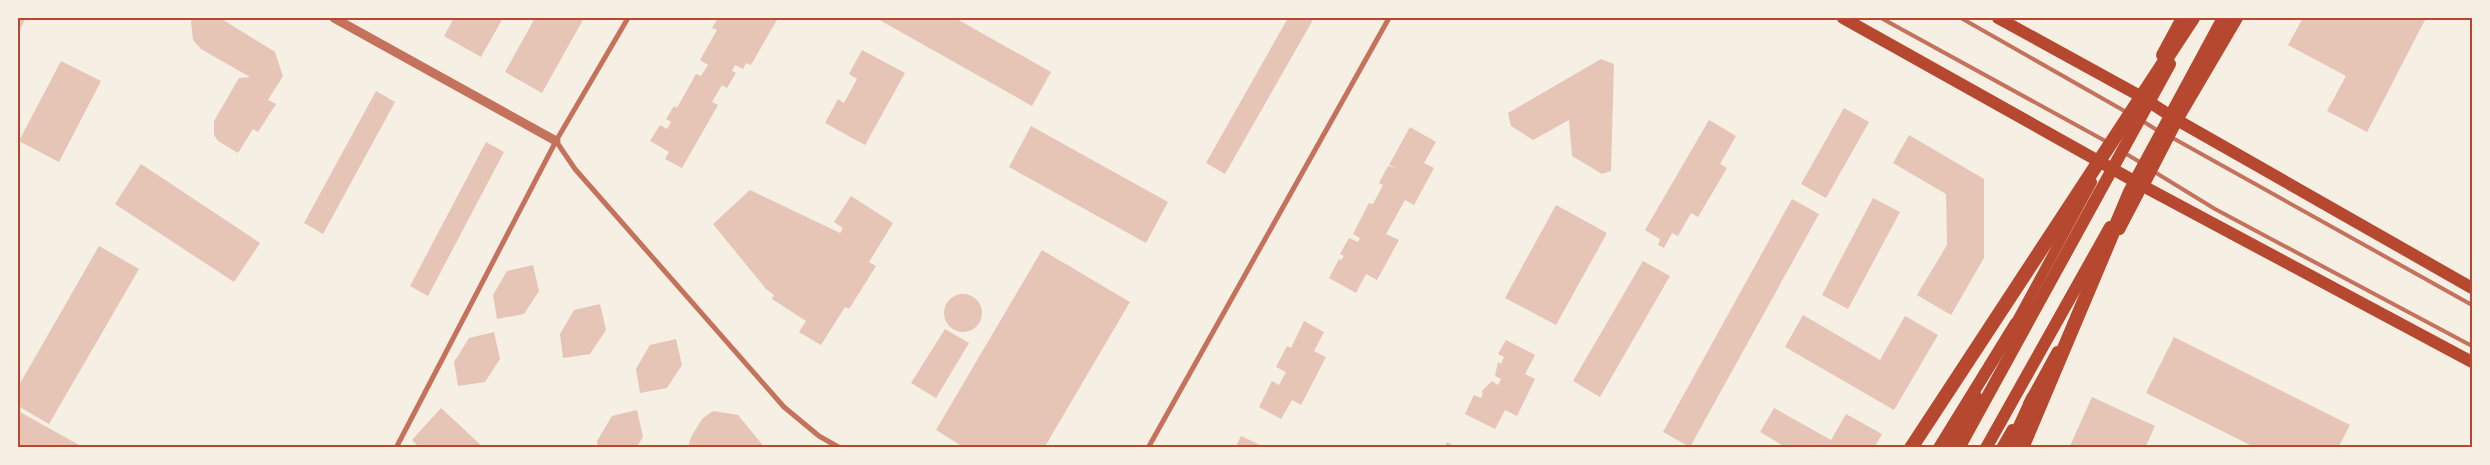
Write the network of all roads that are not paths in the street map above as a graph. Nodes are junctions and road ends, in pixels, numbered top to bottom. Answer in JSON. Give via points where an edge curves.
{"nodes":[{"id":1,"x":334,"y":18,"type":"edge"},
{"id":2,"x":628,"y":18,"type":"edge"},
{"id":3,"x":1389,"y":18,"type":"edge"},
{"id":4,"x":1843,"y":18,"type":"edge"},
{"id":5,"x":1881,"y":18,"type":"edge"},
{"id":6,"x":1961,"y":18,"type":"edge"},
{"id":7,"x":1998,"y":18,"type":"edge"},
{"id":8,"x":2182,"y":18,"type":"edge"},
{"id":9,"x":2194,"y":18,"type":"edge"},
{"id":10,"x":2224,"y":18,"type":"edge"},
{"id":11,"x":2238,"y":18,"type":"edge"},
{"id":12,"x":2140,"y":96,"type":"junction"},
{"id":13,"x":2130,"y":114,"type":"junction"},
{"id":14,"x":2178,"y":120,"type":"junction"},
{"id":15,"x":2168,"y":136,"type":"junction"},
{"id":16,"x":556,"y":141,"type":"junction"},
{"id":17,"x":2116,"y":148,"type":"junction"},
{"id":18,"x":2104,"y":162,"type":"junction"},
{"id":19,"x":2151,"y":170,"type":"junction"},
{"id":20,"x":2144,"y":186,"type":"junction"},
{"id":21,"x":2130,"y":192,"type":"junction"},
{"id":22,"x":2472,"y":288,"type":"edge"},
{"id":23,"x":2472,"y":305,"type":"edge"},
{"id":24,"x":2016,"y":323,"type":"junction"},
{"id":25,"x":2472,"y":346,"type":"edge"},
{"id":26,"x":2472,"y":362,"type":"edge"},
{"id":27,"x":2032,"y":398,"type":"junction"},
{"id":28,"x":396,"y":448,"type":"edge"},
{"id":29,"x":840,"y":448,"type":"edge"},
{"id":30,"x":1148,"y":448,"type":"edge"},
{"id":31,"x":1911,"y":448,"type":"edge"},
{"id":32,"x":1939,"y":448,"type":"edge"},
{"id":33,"x":1950,"y":448,"type":"edge"},
{"id":34,"x":1959,"y":448,"type":"edge"},
{"id":35,"x":1986,"y":448,"type":"edge"},
{"id":36,"x":2001,"y":448,"type":"edge"},
{"id":37,"x":2009,"y":448,"type":"edge"},
{"id":38,"x":2022,"y":448,"type":"edge"}],
"edges":[{"from":1,"to":16,"type":"street"},
{"from":2,"to":16,"type":"street"},
{"from":3,"to":30,"type":"street"},
{"from":4,"to":18,"type":"main road"},
{"from":5,"to":17,"type":"lane"},
{"from":6,"to":13,"type":"lane"},
{"from":7,"to":12,"type":"main road"},
{"from":8,"to":12,"type":"main road"},
{"from":9,"to":31,"type":"highway"},
{"from":9,"to":34,"type":"main road"},
{"from":10,"to":21,"type":"highway"},
{"from":11,"to":14,"type":"main road"},
{"from":12,"to":13,"type":"main road"},
{"from":12,"to":14,"type":"main road"},
{"from":13,"to":15,"type":"lane"},
{"from":13,"to":17,"type":"main road"},
{"from":14,"to":15,"type":"main road"},
{"from":14,"to":22,"type":"main road"},
{"from":15,"to":19,"type":"main road"},
{"from":15,"to":23,"type":"lane"},
{"from":16,"to":28,"type":"street"},
{"from":16,"to":29,"type":"street","via":[[575,169],[784,407],[819,436]]},
{"from":17,"to":18,"type":"main road"},
{"from":17,"to":19,"type":"lane"},
{"from":18,"to":20,"type":"main road"},
{"from":18,"to":24,"type":"main road"},
{"from":19,"to":20,"type":"main road"},
{"from":19,"to":25,"type":"lane","via":[[2215,209]]},
{"from":20,"to":26,"type":"main road"},
{"from":20,"to":27,"type":"main road"},
{"from":21,"to":35,"type":"main road"},
{"from":21,"to":38,"type":"highway"},
{"from":24,"to":32,"type":"main road"},
{"from":24,"to":33,"type":"main road"},
{"from":27,"to":36,"type":"main road"},
{"from":27,"to":37,"type":"main road"}]}
